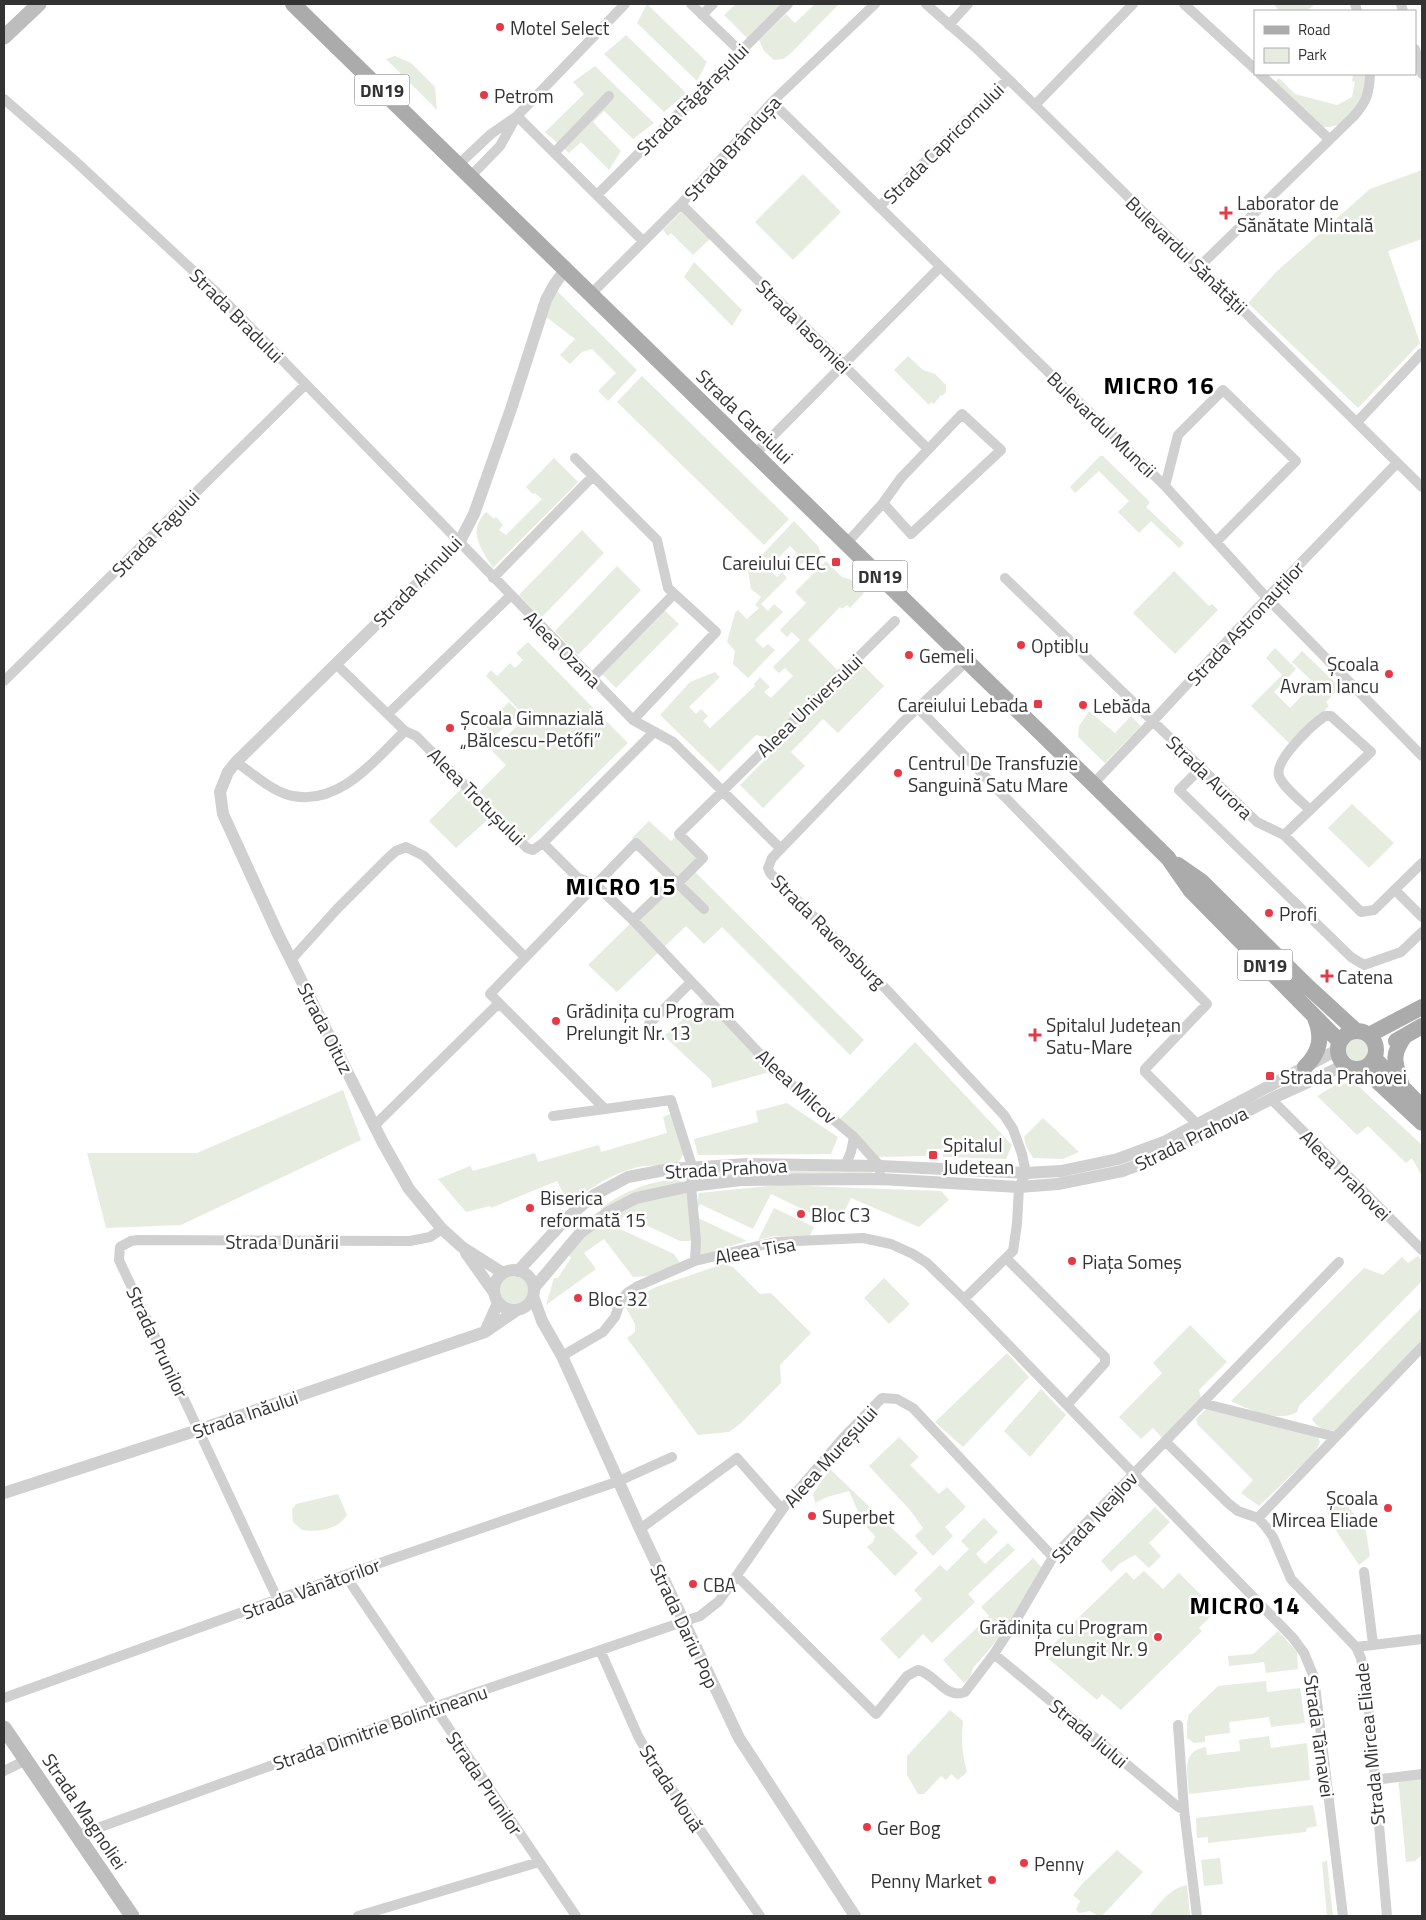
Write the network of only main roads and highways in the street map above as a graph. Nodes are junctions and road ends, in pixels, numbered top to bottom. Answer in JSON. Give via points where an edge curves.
{"nodes":[{"id":1,"x":39,"y":4,"type":"edge"},
{"id":2,"x":293,"y":4,"type":"edge"},
{"id":3,"x":4,"y":37,"type":"edge"},
{"id":4,"x":1168,"y":858,"type":"junction"},
{"id":5,"x":1422,"y":1007,"type":"edge"},
{"id":6,"x":1314,"y":1014,"type":"junction"},
{"id":7,"x":1422,"y":1026,"type":"edge"},
{"id":8,"x":1362,"y":1033,"type":"junction"},
{"id":9,"x":1404,"y":1036,"type":"junction"},
{"id":10,"x":1338,"y":1046,"type":"junction"},
{"id":11,"x":1371,"y":1059,"type":"junction"},
{"id":12,"x":1305,"y":1067,"type":"road end"},
{"id":13,"x":1402,"y":1086,"type":"junction"},
{"id":14,"x":1422,"y":1107,"type":"edge"},
{"id":15,"x":1422,"y":1123,"type":"edge"},
{"id":16,"x":4,"y":1728,"type":"edge"},
{"id":17,"x":132,"y":1916,"type":"edge"}],
"edges":[{"from":1,"to":3,"type":"main road"},
{"from":2,"to":4,"type":"main road","name":"Strada Careiului","number":"DN19"},
{"from":4,"to":6,"type":"main road","name":"Strada Careiului","number":"DN19","via":[[1191,890]]},
{"from":4,"to":8,"type":"main road","name":"Strada Careiului","number":"DN19","via":[[1201,881],[1306,984]]},
{"from":5,"to":8,"type":"main road"},
{"from":6,"to":10,"type":"main road","name":"Strada Careiului","number":"DN19"},
{"from":6,"to":12,"type":"main road","via":[[1320,1029],[1319,1046]]},
{"from":7,"to":9,"type":"main road"},
{"from":8,"to":10,"type":"main road","via":[[1343,1036]]},
{"from":8,"to":11,"type":"main road","number":"DN19","via":[[1375,1043]]},
{"from":9,"to":11,"type":"main road"},
{"from":9,"to":13,"type":"main road","via":[[1394,1059]]},
{"from":10,"to":11,"type":"main road","number":"DN19","via":[[1340,1060],[1351,1068]]},
{"from":11,"to":13,"type":"main road","number":"DN19"},
{"from":11,"to":15,"type":"main road","number":"DN19"},
{"from":13,"to":14,"type":"main road","number":"DN19"},
{"from":16,"to":17,"type":"main road","name":"Strada Magnoliei"}]}
